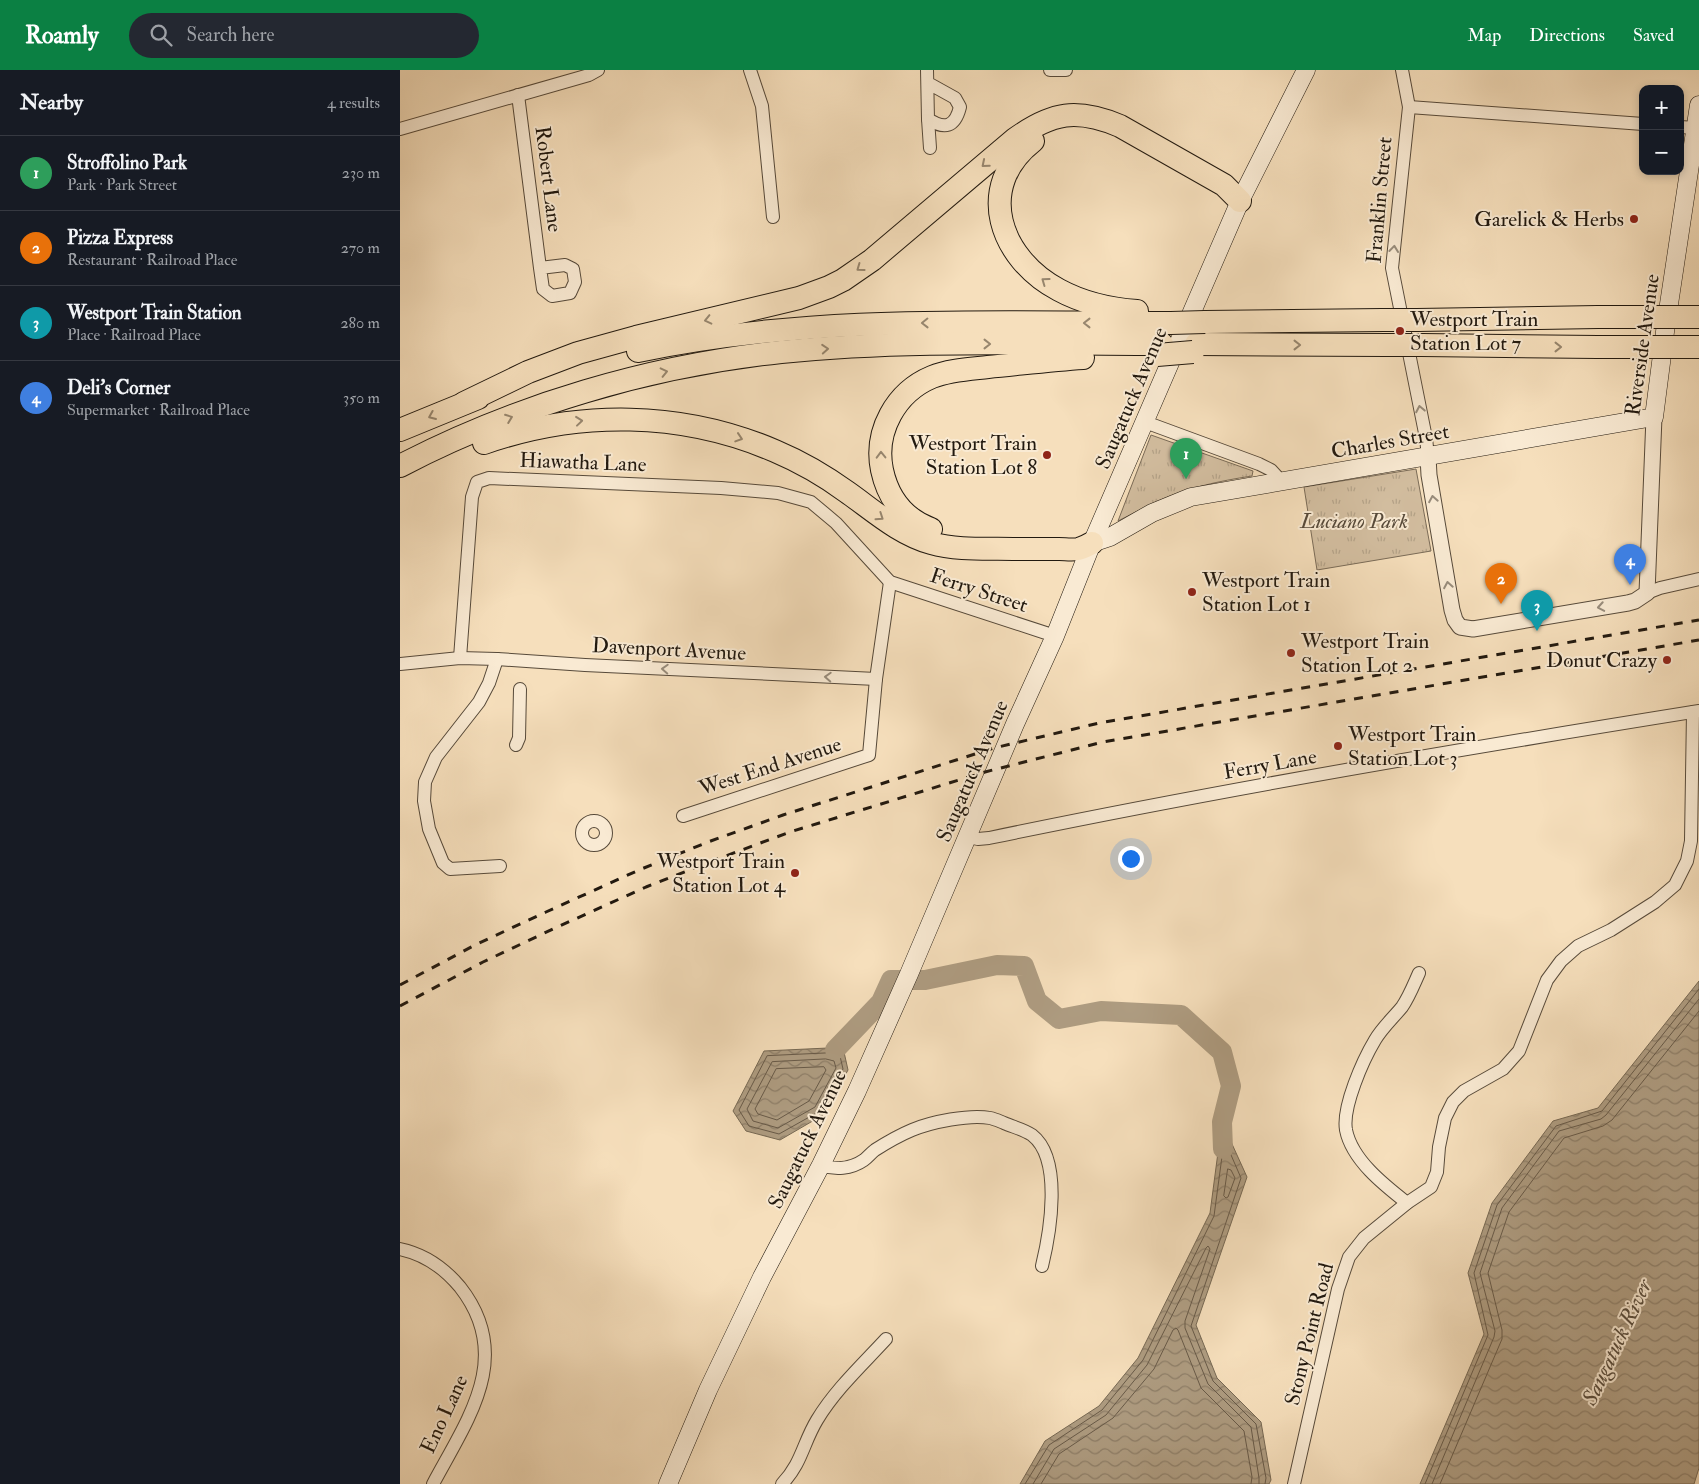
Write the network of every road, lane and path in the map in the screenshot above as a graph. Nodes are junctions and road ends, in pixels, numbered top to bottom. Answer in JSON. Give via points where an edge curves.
{"nodes":[{"id":1,"x":598,"y":70,"type":"edge"},
{"id":2,"x":750,"y":70,"type":"edge"},
{"id":3,"x":1050,"y":70,"type":"edge"},
{"id":4,"x":1066,"y":70,"type":"edge"},
{"id":5,"x":1306,"y":70,"type":"edge"},
{"id":6,"x":1402,"y":70,"type":"edge"},
{"id":7,"x":928,"y":76,"type":"edge"},
{"id":8,"x":518,"y":95,"type":"junction"},
{"id":9,"x":1699,"y":105,"type":"edge"},
{"id":10,"x":1409,"y":107,"type":"junction"},
{"id":11,"x":928,"y":120,"type":"junction"},
{"id":12,"x":1639,"y":124,"type":"edge"},
{"id":13,"x":1688,"y":128,"type":"edge"},
{"id":14,"x":400,"y":129,"type":"edge"},
{"id":15,"x":930,"y":148,"type":"dead end"},
{"id":16,"x":1240,"y":201,"type":"junction"},
{"id":17,"x":773,"y":217,"type":"dead end"},
{"id":18,"x":540,"y":268,"type":"dead end"},
{"id":19,"x":1699,"y":317,"type":"edge"},
{"id":20,"x":1173,"y":318,"type":"junction"},
{"id":21,"x":1699,"y":347,"type":"edge"},
{"id":22,"x":1160,"y":349,"type":"junction"},
{"id":23,"x":464,"y":403,"type":"junction"},
{"id":24,"x":1654,"y":417,"type":"junction"},
{"id":25,"x":1145,"y":422,"type":"junction"},
{"id":26,"x":400,"y":430,"type":"edge"},
{"id":27,"x":1428,"y":457,"type":"junction"},
{"id":28,"x":400,"y":466,"type":"edge"},
{"id":29,"x":400,"y":478,"type":"edge"},
{"id":30,"x":1282,"y":482,"type":"junction"},
{"id":31,"x":1092,"y":543,"type":"junction"},
{"id":32,"x":1699,"y":579,"type":"edge"},
{"id":33,"x":890,"y":582,"type":"junction"},
{"id":34,"x":1647,"y":593,"type":"junction"},
{"id":35,"x":1055,"y":636,"type":"junction"},
{"id":36,"x":460,"y":658,"type":"junction"},
{"id":37,"x":498,"y":659,"type":"junction"},
{"id":38,"x":400,"y":664,"type":"edge"},
{"id":39,"x":876,"y":679,"type":"junction"},
{"id":40,"x":520,"y":689,"type":"dead end"},
{"id":41,"x":1696,"y":712,"type":"edge"},
{"id":42,"x":516,"y":745,"type":"dead end"},
{"id":43,"x":683,"y":816,"type":"dead end"},
{"id":44,"x":968,"y":837,"type":"junction"},
{"id":45,"x":500,"y":866,"type":"dead end"},
{"id":46,"x":1419,"y":973,"type":"dead end"},
{"id":47,"x":820,"y":1165,"type":"junction"},
{"id":48,"x":1407,"y":1203,"type":"junction"},
{"id":49,"x":400,"y":1249,"type":"edge"},
{"id":50,"x":1042,"y":1266,"type":"dead end"},
{"id":51,"x":886,"y":1339,"type":"dead end"},
{"id":52,"x":433,"y":1484,"type":"edge"},
{"id":53,"x":668,"y":1484,"type":"edge"},
{"id":54,"x":782,"y":1484,"type":"edge"},
{"id":55,"x":1294,"y":1484,"type":"edge"}],
"edges":[{"from":1,"to":8,"type":"street"},
{"from":2,"to":17,"type":"street","via":[[762,106]]},
{"from":3,"to":4,"type":"street"},
{"from":5,"to":16,"type":"main road","name":"Saugatuck Avenue"},
{"from":6,"to":10,"type":"street","name":"Franklin Street"},
{"from":7,"to":11,"type":"street"},
{"from":7,"to":11,"type":"street","via":[[955,98],[960,107],[957,119],[947,126],[938,126]]},
{"from":8,"to":14,"type":"street"},
{"from":8,"to":18,"type":"street","name":"Robert Lane"},
{"from":9,"to":13,"type":"main road","name":"Riverside Avenue"},
{"from":10,"to":12,"type":"street"},
{"from":27,"to":10,"type":"street","name":"Franklin Street","one_way":true,"via":[[1392,268]]},
{"from":11,"to":15,"type":"street"},
{"from":13,"to":24,"type":"main road","name":"Riverside Avenue"},
{"from":20,"to":16,"type":"highway","one_way":true,"via":[[1094,304],[1058,290],[1035,274],[1012,247],[1001,221],[1000,196],[1009,166],[1024,147],[1044,134],[1067,127],[1089,127],[1115,136],[1224,197]]},
{"from":16,"to":23,"type":"highway","one_way":true,"via":[[1224,185],[1120,126],[1078,115],[1052,118],[1015,139],[872,260],[829,287],[799,298],[578,353],[528,372]]},
{"from":16,"to":25,"type":"main road","name":"Saugatuck Avenue"},
{"from":19,"to":20,"type":"highway","bridge":true,"via":[[1262,322]]},
{"from":20,"to":23,"type":"highway","one_way":true,"via":[[890,324],[772,331],[674,344],[616,356],[539,377]]},
{"from":22,"to":21,"type":"highway","one_way":true,"bridge":true,"via":[[1269,344]]},
{"from":28,"to":22,"type":"highway","one_way":true,"via":[[486,427],[587,391],[741,358],[888,345]]},
{"from":31,"to":22,"type":"highway","one_way":true,"via":[[1082,538],[961,536],[916,522],[896,504],[883,476],[880,455],[885,426],[907,393],[940,374]]},
{"from":23,"to":26,"type":"highway","one_way":true},
{"from":24,"to":27,"type":"main road","name":"Charles Street"},
{"from":24,"to":34,"type":"street","name":"Riverside Avenue"},
{"from":25,"to":30,"type":"street","via":[[1259,464],[1271,470]]},
{"from":25,"to":31,"type":"main road","name":"Saugatuck Avenue"},
{"from":27,"to":30,"type":"main road","name":"Charles Street"},
{"from":34,"to":27,"type":"street","name":"Franklin Street","one_way":true,"via":[[1628,603],[1473,629],[1460,627],[1451,603]]},
{"from":29,"to":31,"type":"highway","one_way":true,"via":[[466,450],[531,429],[584,420],[649,420],[710,430],[774,451],[827,479],[893,525],[930,543],[953,547],[1030,549],[1078,549]]},
{"from":30,"to":31,"type":"main road","name":"Charles Street","via":[[1191,497]]},
{"from":31,"to":35,"type":"main road","name":"Saugatuck Avenue"},
{"from":32,"to":34,"type":"street"},
{"from":33,"to":35,"type":"street","name":"Ferry Street"},
{"from":33,"to":36,"type":"street","name":"Hiawatha Lane","via":[[836,523],[811,502],[778,493],[489,478],[477,482],[472,496]]},
{"from":33,"to":39,"type":"street"},
{"from":35,"to":44,"type":"main road","name":"Saugatuck Avenue"},
{"from":36,"to":37,"type":"street","name":"Davenport Avenue"},
{"from":36,"to":38,"type":"street"},
{"from":39,"to":37,"type":"street","name":"Davenport Avenue","one_way":true},
{"from":37,"to":45,"type":"street","via":[[479,702],[436,757],[425,782],[424,802],[429,829],[443,864],[450,869]]},
{"from":39,"to":43,"type":"street","name":"West End Avenue","via":[[869,755]]},
{"from":40,"to":42,"type":"street"},
{"from":41,"to":44,"type":"street","name":"Ferry Lane","via":[[1482,746],[989,838]]},
{"from":41,"to":48,"type":"street","name":"Stony Point Road","via":[[1691,841],[1687,861],[1675,885],[1655,902],[1578,946],[1561,961],[1547,980],[1519,1051],[1504,1068],[1464,1091],[1453,1102],[1445,1118],[1437,1172],[1431,1187]]},
{"from":44,"to":47,"type":"main road","name":"Saugatuck Avenue","via":[[857,1091]]},
{"from":46,"to":48,"type":"street","via":[[1403,1005],[1376,1039],[1358,1072],[1347,1110],[1346,1130],[1355,1152],[1381,1183]]},
{"from":47,"to":50,"type":"street","via":[[830,1168],[852,1166],[912,1130],[967,1117],[989,1118],[1015,1126],[1038,1141],[1050,1171],[1052,1208]]},
{"from":47,"to":53,"type":"main road","name":"Saugatuck Avenue","via":[[708,1390]]},
{"from":48,"to":55,"type":"street","name":"Stony Point Road","via":[[1364,1238],[1349,1258],[1338,1289]]},
{"from":49,"to":52,"type":"street","name":"Eno Lane","via":[[430,1261],[454,1280],[473,1307],[485,1344],[479,1395]]},
{"from":51,"to":54,"type":"street","via":[[822,1412],[792,1473]]}]}
